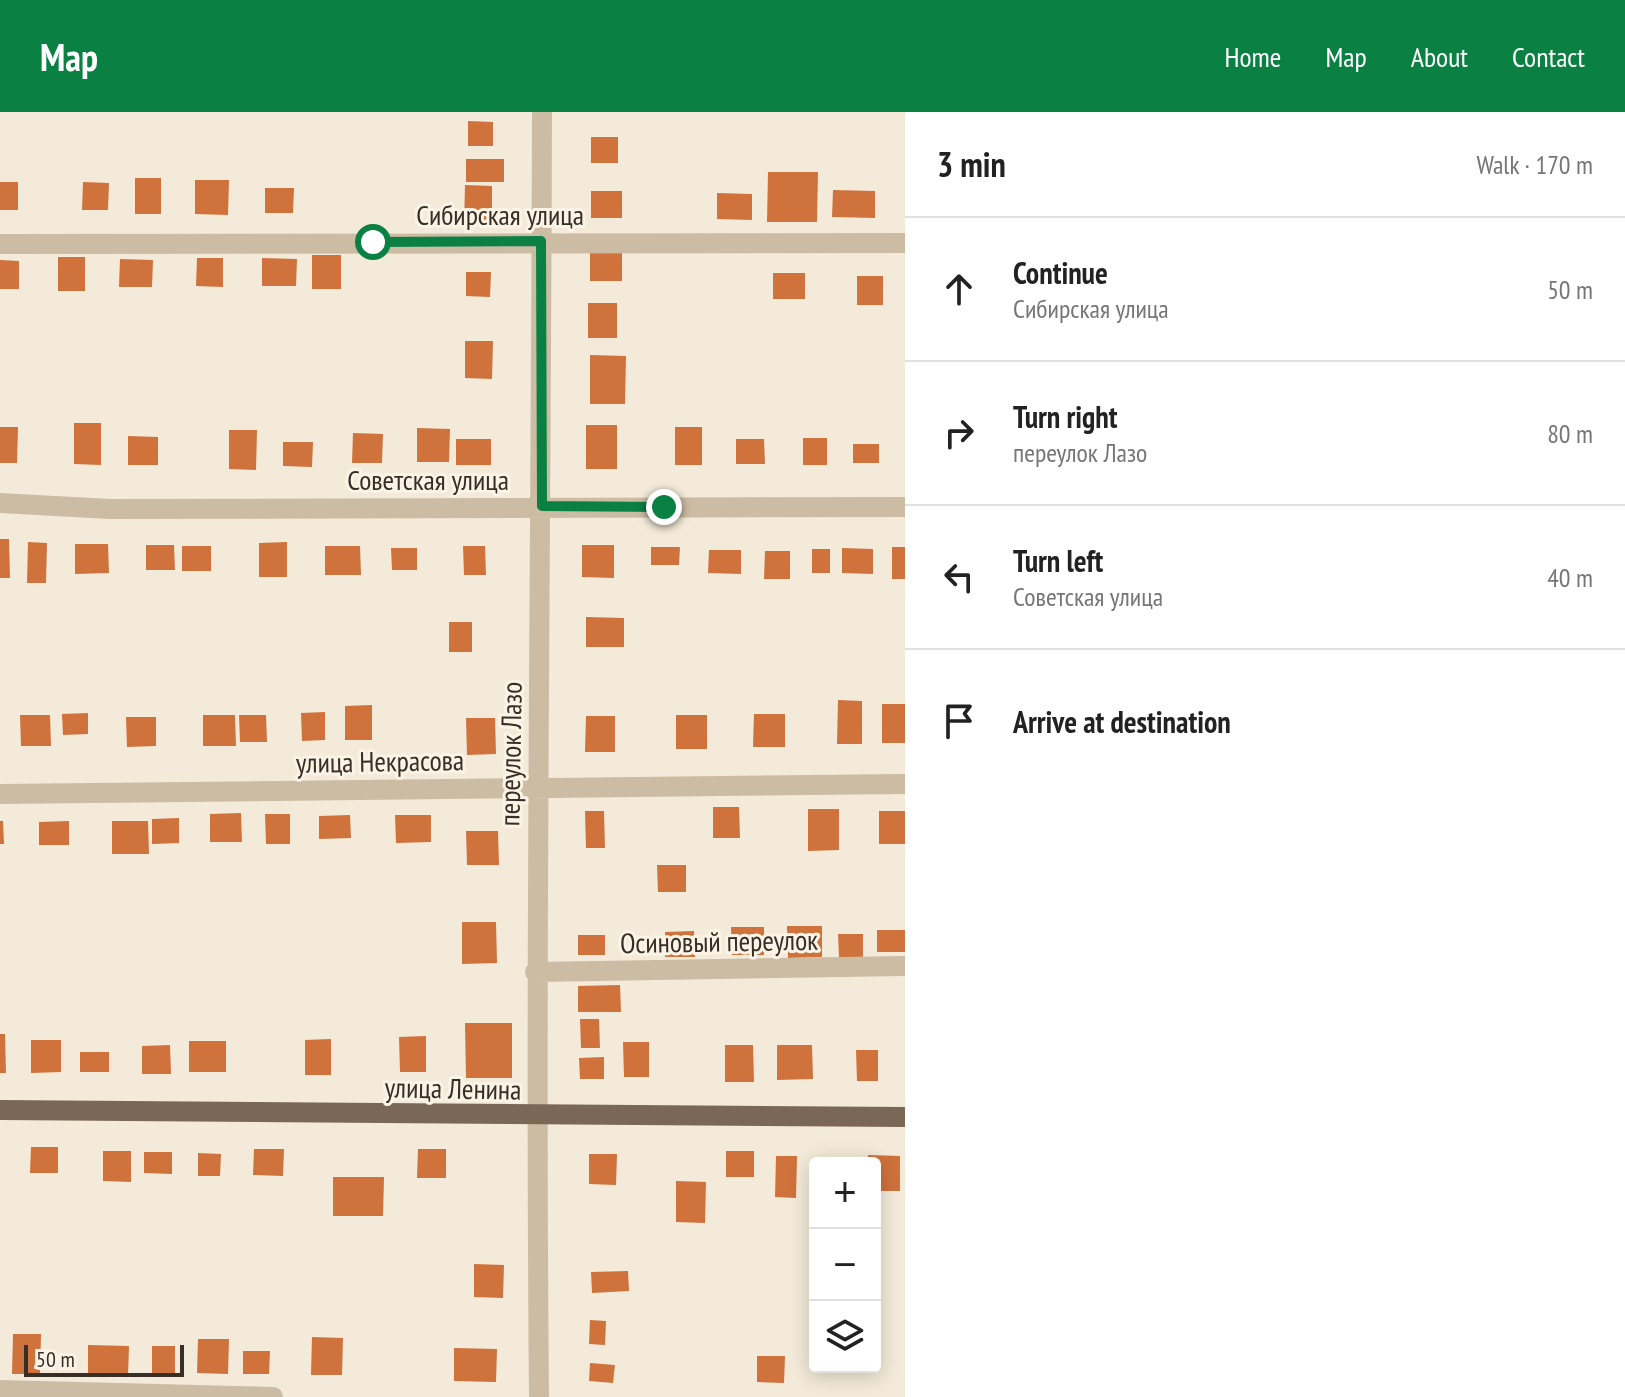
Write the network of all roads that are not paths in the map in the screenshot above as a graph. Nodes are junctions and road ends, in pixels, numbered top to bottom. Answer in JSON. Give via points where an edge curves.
{"nodes":[{"id":1,"x":542,"y":112,"type":"edge"},
{"id":2,"x":541,"y":241,"type":"junction"},
{"id":3,"x":905,"y":243,"type":"edge"},
{"id":4,"x":0,"y":244,"type":"edge"},
{"id":5,"x":0,"y":503,"type":"edge"},
{"id":6,"x":542,"y":506,"type":"junction"},
{"id":7,"x":905,"y":507,"type":"edge"},
{"id":8,"x":905,"y":784,"type":"edge"},
{"id":9,"x":538,"y":787,"type":"junction"},
{"id":10,"x":0,"y":794,"type":"edge"},
{"id":11,"x":905,"y":966,"type":"edge"},
{"id":12,"x":535,"y":972,"type":"junction"},
{"id":13,"x":0,"y":1110,"type":"edge"},
{"id":14,"x":536,"y":1117,"type":"junction"},
{"id":15,"x":905,"y":1117,"type":"edge"},
{"id":16,"x":0,"y":1390,"type":"edge"},
{"id":17,"x":273,"y":1397,"type":"edge"},
{"id":18,"x":539,"y":1397,"type":"edge"}],
"edges":[{"from":1,"to":2,"type":"street","name":"переулок Лазо"},
{"from":2,"to":3,"type":"street","name":"Сибирская улица"},
{"from":2,"to":4,"type":"street","name":"Сибирская улица"},
{"from":2,"to":6,"type":"street","name":"переулок Лазо"},
{"from":5,"to":6,"type":"street","name":"Советская улица","via":[[110,509]]},
{"from":6,"to":7,"type":"street","name":"Советская улица"},
{"from":6,"to":9,"type":"street","name":"переулок Лазо"},
{"from":8,"to":9,"type":"street","name":"улица Некрасова"},
{"from":9,"to":10,"type":"street","name":"улица Некрасова"},
{"from":9,"to":12,"type":"street","name":"переулок Лазо"},
{"from":11,"to":12,"type":"street","name":"Осиновый переулок"},
{"from":12,"to":14,"type":"street","name":"переулок Лазо"},
{"from":13,"to":14,"type":"main road","name":"улица Ленина"},
{"from":14,"to":15,"type":"main road","name":"улица Ленина"},
{"from":14,"to":18,"type":"street","name":"переулок Лазо"},
{"from":16,"to":17,"type":"street"}]}
